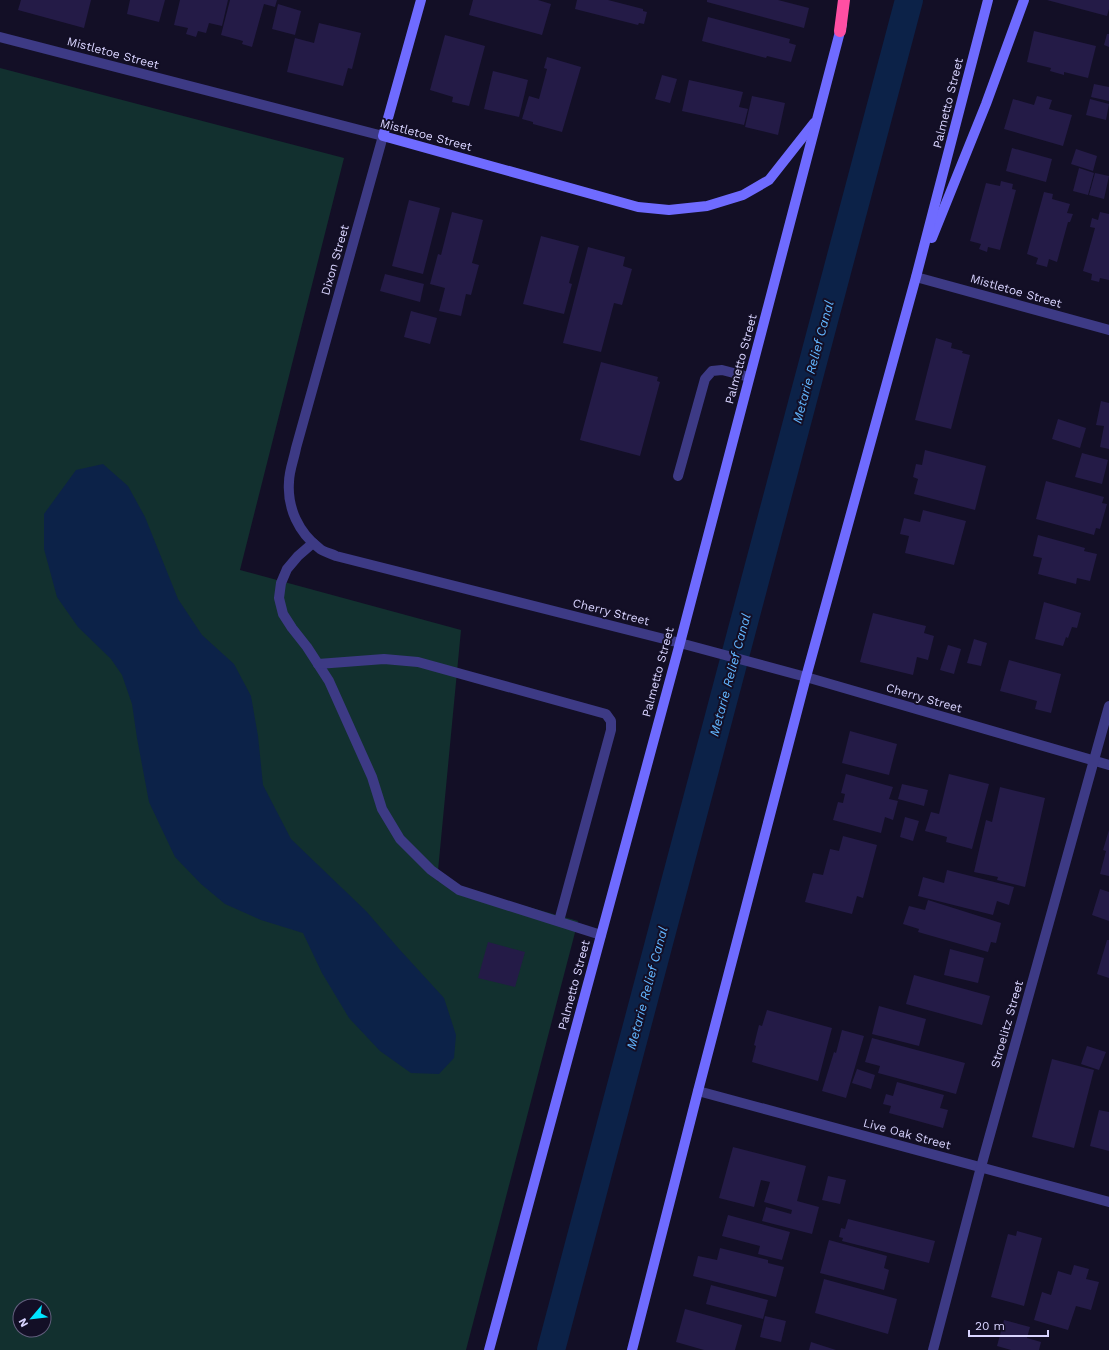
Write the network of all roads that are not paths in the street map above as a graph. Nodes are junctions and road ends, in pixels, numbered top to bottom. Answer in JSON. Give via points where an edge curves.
{"nodes":[{"id":1,"x":420,"y":0,"type":"edge"},
{"id":2,"x":844,"y":0,"type":"edge"},
{"id":3,"x":848,"y":0,"type":"edge"},
{"id":4,"x":988,"y":0,"type":"edge"},
{"id":5,"x":1024,"y":0,"type":"edge"},
{"id":6,"x":840,"y":31,"type":"junction"},
{"id":7,"x":0,"y":37,"type":"edge"},
{"id":8,"x":817,"y":120,"type":"junction"},
{"id":9,"x":383,"y":136,"type":"junction"},
{"id":10,"x":916,"y":277,"type":"junction"},
{"id":11,"x":1109,"y":330,"type":"edge"},
{"id":12,"x":749,"y":377,"type":"junction"},
{"id":13,"x":678,"y":476,"type":"dead end"},
{"id":14,"x":299,"y":527,"type":"joint"},
{"id":15,"x":313,"y":543,"type":"junction"},
{"id":16,"x":680,"y":643,"type":"junction"},
{"id":17,"x":318,"y":664,"type":"junction"},
{"id":18,"x":806,"y":677,"type":"junction"},
{"id":19,"x":1109,"y":706,"type":"edge"},
{"id":20,"x":1094,"y":761,"type":"junction"},
{"id":21,"x":1109,"y":765,"type":"edge"},
{"id":22,"x":559,"y":921,"type":"junction"},
{"id":23,"x":601,"y":935,"type":"junction"},
{"id":24,"x":698,"y":1091,"type":"junction"},
{"id":25,"x":981,"y":1168,"type":"junction"},
{"id":26,"x":1109,"y":1202,"type":"edge"},
{"id":27,"x":489,"y":1350,"type":"edge"},
{"id":28,"x":632,"y":1350,"type":"edge"},
{"id":29,"x":933,"y":1350,"type":"edge"}],
"edges":[{"from":1,"to":9,"type":"street","name":"Dixon Street"},
{"from":2,"to":6,"type":"highway"},
{"from":3,"to":6,"type":"street","name":"Palmetto Street"},
{"from":4,"to":10,"type":"street","name":"Palmetto Street"},
{"from":5,"to":10,"type":"street","via":[[986,104]]},
{"from":6,"to":8,"type":"street","name":"Palmetto Street"},
{"from":7,"to":9,"type":"street","name":"Mistletoe Street"},
{"from":8,"to":9,"type":"street","name":"Mistletoe Street","via":[[769,180],[743,195],[707,206],[670,210],[638,207]]},
{"from":8,"to":12,"type":"street","name":"Palmetto Street"},
{"from":9,"to":14,"type":"street","name":"Dixon Street","via":[[290,475],[292,509]]},
{"from":10,"to":11,"type":"street","name":"Mistletoe Street"},
{"from":10,"to":18,"type":"street","name":"Palmetto Street"},
{"from":12,"to":13,"type":"street","via":[[722,370],[712,371],[705,379]]},
{"from":12,"to":16,"type":"street","name":"Palmetto Street"},
{"from":14,"to":15,"type":"street","name":"Cherry Street"},
{"from":15,"to":16,"type":"street","name":"Cherry Street","via":[[336,556]]},
{"from":15,"to":17,"type":"street","via":[[287,569],[280,583],[279,598],[283,614]]},
{"from":16,"to":18,"type":"street","name":"Cherry Street"},
{"from":16,"to":23,"type":"street","name":"Palmetto Street"},
{"from":17,"to":22,"type":"street","via":[[330,682],[372,777],[382,809],[400,839],[431,870],[459,890]]},
{"from":17,"to":22,"type":"street","via":[[384,659],[418,662],[606,714],[611,721],[611,730]]},
{"from":18,"to":20,"type":"street","name":"Cherry Street"},
{"from":18,"to":24,"type":"street","name":"Palmetto Street"},
{"from":19,"to":20,"type":"street","name":"Stroelitz Street"},
{"from":20,"to":21,"type":"street","name":"Cherry Street"},
{"from":20,"to":25,"type":"street","name":"Stroelitz Street"},
{"from":22,"to":23,"type":"street"},
{"from":23,"to":27,"type":"street","name":"Palmetto Street"},
{"from":24,"to":25,"type":"street","name":"Live Oak Street"},
{"from":24,"to":28,"type":"street","name":"Palmetto Street"},
{"from":25,"to":26,"type":"street","name":"Live Oak Street"},
{"from":25,"to":29,"type":"street","name":"Stroelitz Street"}]}
